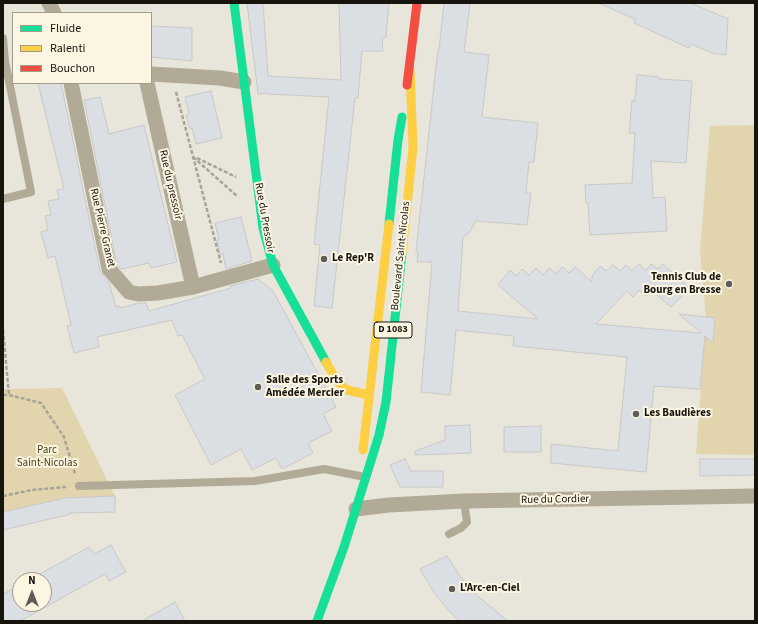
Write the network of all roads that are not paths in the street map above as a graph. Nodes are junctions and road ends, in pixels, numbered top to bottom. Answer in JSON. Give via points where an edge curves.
{"nodes":[{"id":1,"x":49,"y":3,"type":"edge"},
{"id":2,"x":234,"y":3,"type":"edge"},
{"id":3,"x":417,"y":3,"type":"edge"},
{"id":4,"x":54,"y":12,"type":"edge"},
{"id":5,"x":3,"y":38,"type":"edge"},
{"id":6,"x":410,"y":70,"type":"junction"},
{"id":7,"x":152,"y":74,"type":"edge"},
{"id":8,"x":244,"y":82,"type":"junction"},
{"id":9,"x":71,"y":84,"type":"edge"},
{"id":10,"x":147,"y":84,"type":"edge"},
{"id":11,"x":3,"y":199,"type":"edge"},
{"id":12,"x":273,"y":265,"type":"junction"},
{"id":13,"x":193,"y":288,"type":"junction"},
{"id":14,"x":369,"y":395,"type":"junction"},
{"id":15,"x":360,"y":476,"type":"junction"},
{"id":16,"x":79,"y":486,"type":"road end"},
{"id":17,"x":755,"y":496,"type":"edge"},
{"id":18,"x":464,"y":501,"type":"junction"},
{"id":19,"x":356,"y":509,"type":"junction"},
{"id":20,"x":449,"y":534,"type":"dead end"},
{"id":21,"x":317,"y":621,"type":"edge"}],
"edges":[{"from":1,"to":4,"type":"street"},
{"from":2,"to":8,"type":"main road","name":"Rue du Pressoir"},
{"from":3,"to":6,"type":"main road","name":"Boulevard Saint-Nicolas","number":"D 1083"},
{"from":5,"to":11,"type":"lane","via":[[5,61],[31,192]]},
{"from":6,"to":14,"type":"main road","name":"Boulevard Saint-Nicolas","number":"D 1083","via":[[398,140]]},
{"from":6,"to":19,"type":"main road","name":"Boulevard Saint-Nicolas","number":"D 1083","via":[[413,146],[386,402],[379,435]]},
{"from":7,"to":8,"type":"street"},
{"from":8,"to":12,"type":"main road","name":"Rue du Pressoir","via":[[263,228]]},
{"from":9,"to":13,"type":"street","name":"Rue Pierre Granet","via":[[109,269],[129,292],[158,293]]},
{"from":10,"to":13,"type":"street","name":"Rue du pressoir"},
{"from":12,"to":13,"type":"street","name":"Rue Pierre Granet"},
{"from":12,"to":14,"type":"main road","name":"Rue du Pressoir","via":[[336,380],[347,390]]},
{"from":14,"to":15,"type":"main road","name":"Boulevard Saint-Nicolas","number":"D 1083"},
{"from":15,"to":16,"type":"lane","via":[[324,469],[255,481]]},
{"from":15,"to":19,"type":"main road","name":"Boulevard Saint-Nicolas","number":"D 1083"},
{"from":17,"to":18,"type":"street","name":"Rue du Cordier"},
{"from":18,"to":19,"type":"street","name":"Rue du Cordier"},
{"from":18,"to":20,"type":"lane","via":[[466,522],[461,528]]},
{"from":19,"to":21,"type":"main road","name":"Boulevard Saint-Nicolas","number":"D 1083"}]}
